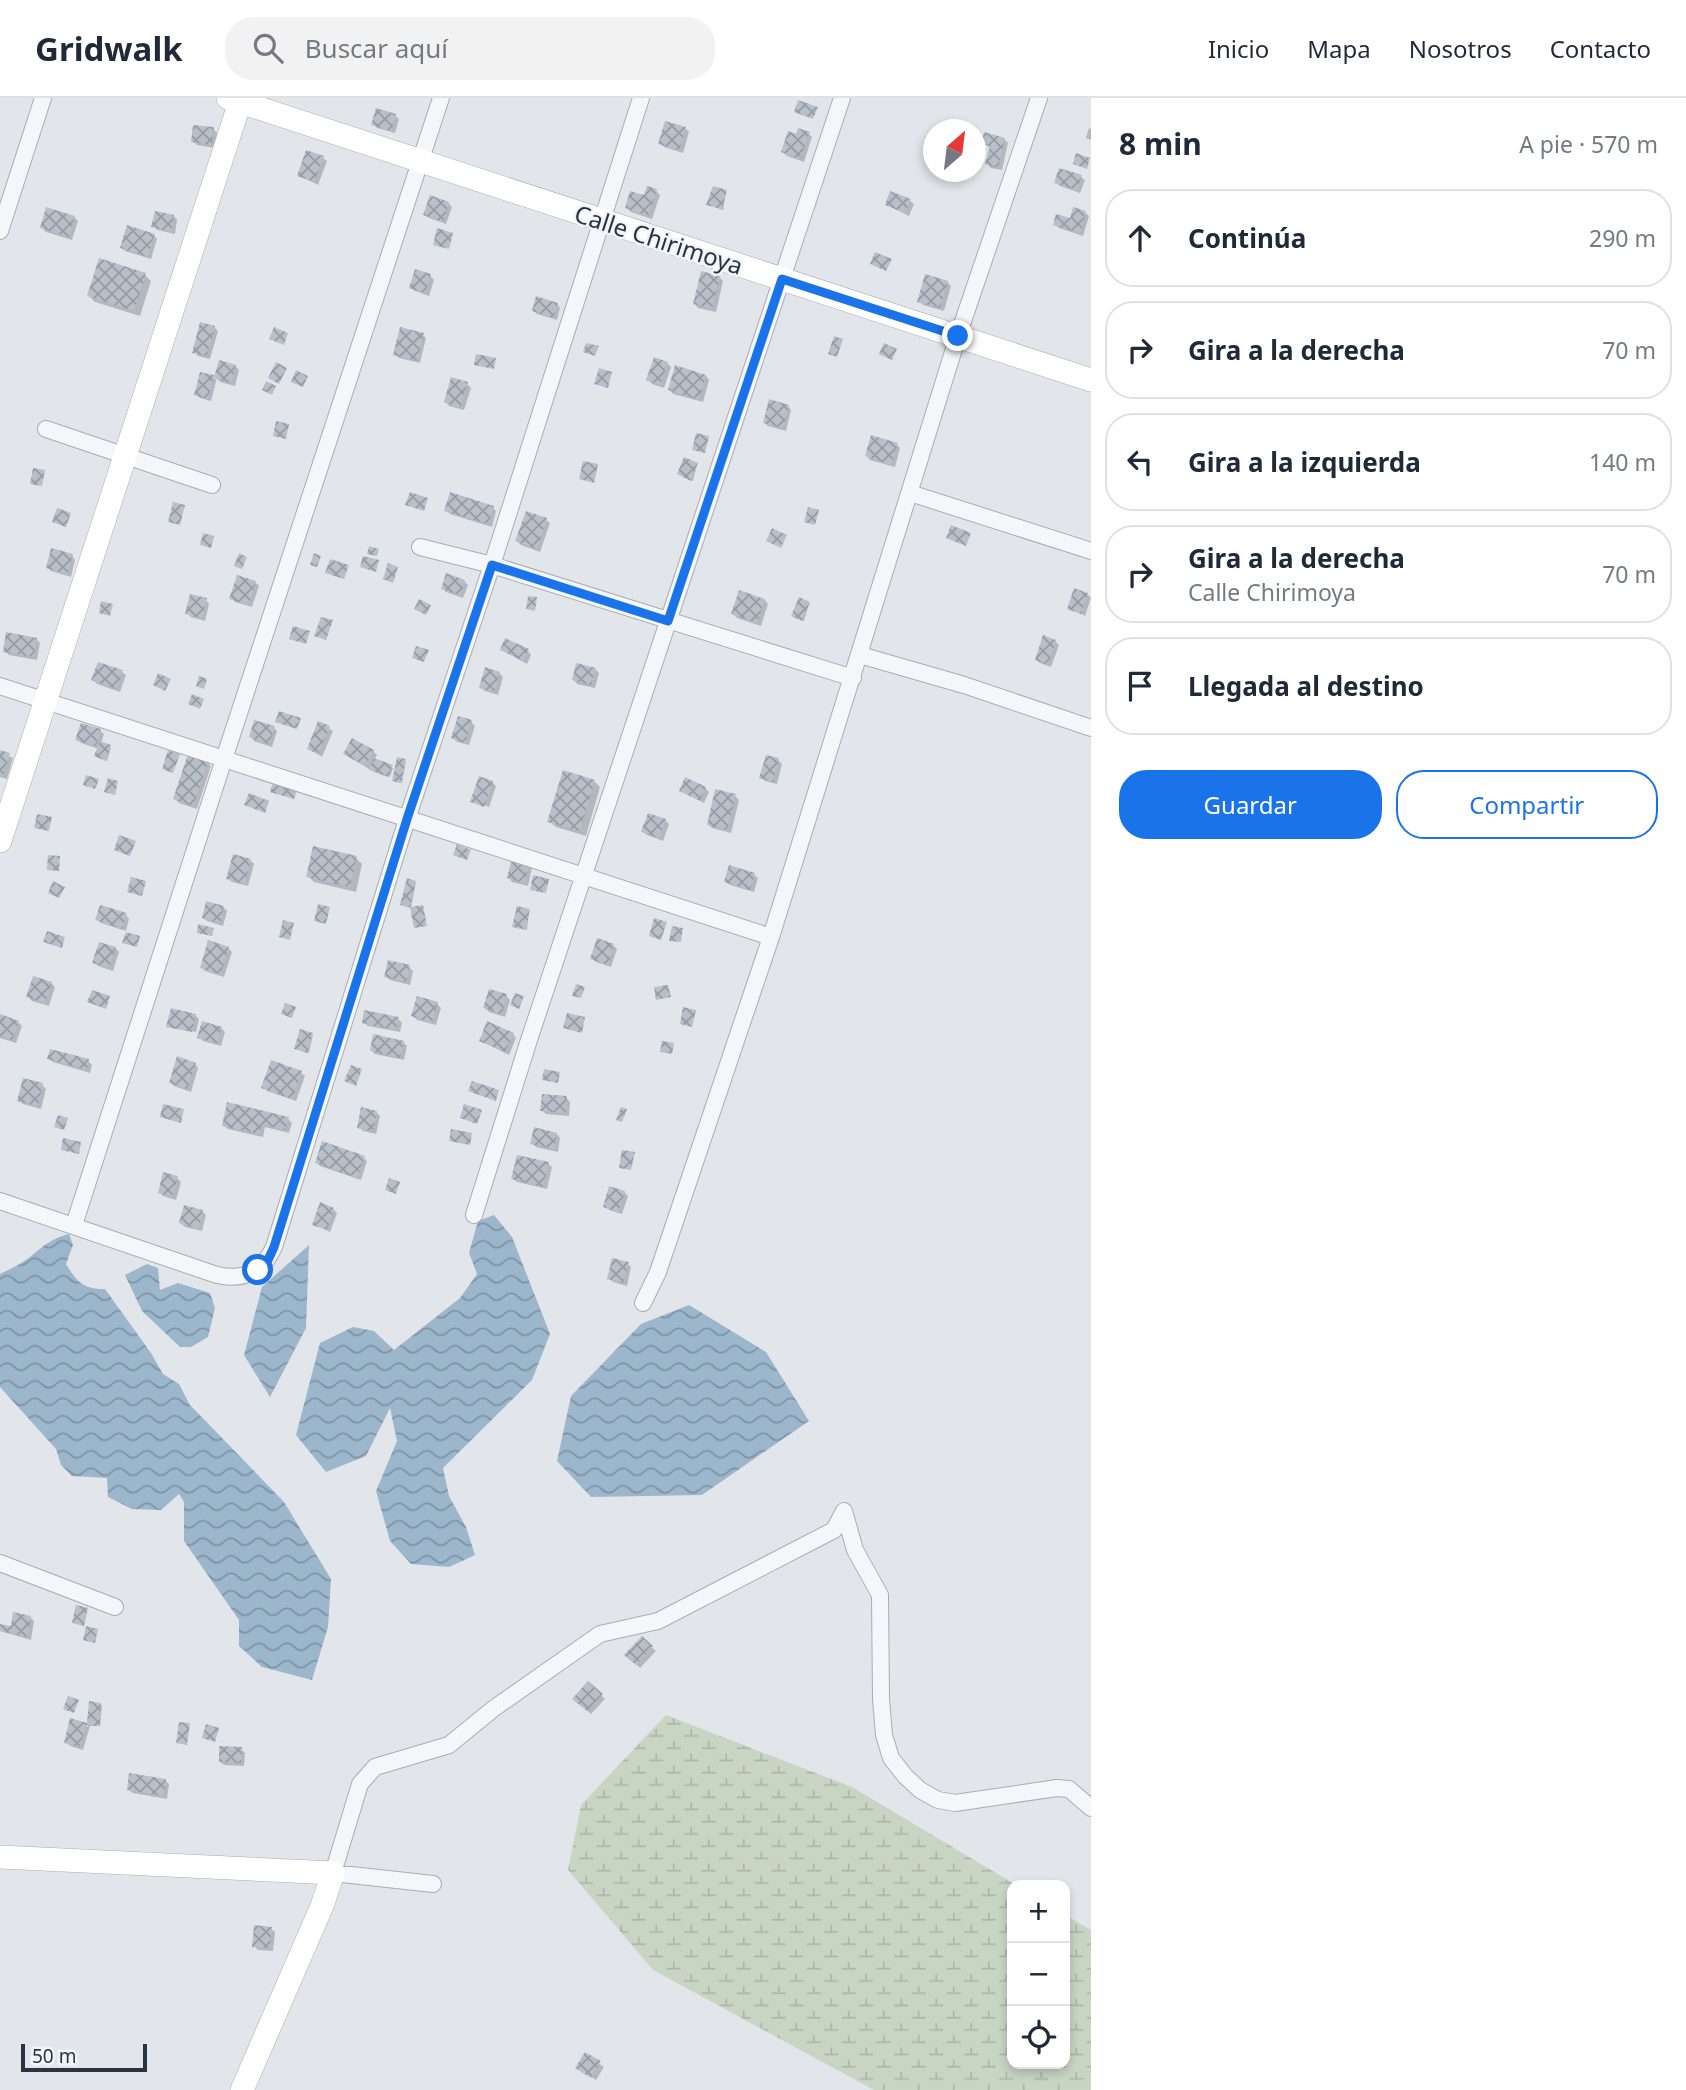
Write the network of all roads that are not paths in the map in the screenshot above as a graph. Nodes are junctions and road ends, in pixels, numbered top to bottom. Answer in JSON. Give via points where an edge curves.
{"nodes":[{"id":1,"x":43,"y":98,"type":"edge"},
{"id":2,"x":442,"y":98,"type":"edge"},
{"id":3,"x":641,"y":98,"type":"edge"},
{"id":4,"x":842,"y":98,"type":"edge"},
{"id":5,"x":1039,"y":98,"type":"edge"},
{"id":6,"x":236,"y":99,"type":"edge"},
{"id":7,"x":421,"y":162,"type":"junction"},
{"id":8,"x":603,"y":221,"type":"junction"},
{"id":9,"x":0,"y":231,"type":"edge"},
{"id":10,"x":782,"y":279,"type":"junction"},
{"id":11,"x":958,"y":336,"type":"junction"},
{"id":12,"x":1091,"y":380,"type":"edge"},
{"id":13,"x":46,"y":429,"type":"dead end"},
{"id":14,"x":124,"y":456,"type":"junction"},
{"id":15,"x":212,"y":485,"type":"dead end"},
{"id":16,"x":910,"y":493,"type":"junction"},
{"id":17,"x":420,"y":547,"type":"dead end"},
{"id":18,"x":1091,"y":551,"type":"edge"},
{"id":19,"x":492,"y":565,"type":"junction"},
{"id":20,"x":668,"y":621,"type":"junction"},
{"id":21,"x":860,"y":655,"type":"junction"},
{"id":22,"x":852,"y":678,"type":"junction"},
{"id":23,"x":0,"y":686,"type":"edge"},
{"id":24,"x":47,"y":702,"type":"junction"},
{"id":25,"x":1091,"y":728,"type":"edge"},
{"id":26,"x":224,"y":760,"type":"junction"},
{"id":27,"x":407,"y":819,"type":"junction"},
{"id":28,"x":0,"y":841,"type":"edge"},
{"id":29,"x":583,"y":877,"type":"junction"},
{"id":30,"x":771,"y":937,"type":"junction"},
{"id":31,"x":0,"y":1201,"type":"edge"},
{"id":32,"x":474,"y":1215,"type":"dead end"},
{"id":33,"x":74,"y":1225,"type":"junction"},
{"id":34,"x":643,"y":1303,"type":"dead end"},
{"id":35,"x":0,"y":1563,"type":"edge"},
{"id":36,"x":115,"y":1607,"type":"dead end"},
{"id":37,"x":1091,"y":1808,"type":"edge"},
{"id":38,"x":0,"y":1857,"type":"edge"},
{"id":39,"x":333,"y":1873,"type":"junction"},
{"id":40,"x":433,"y":1884,"type":"dead end"},
{"id":41,"x":242,"y":2090,"type":"edge"}],
"edges":[{"from":1,"to":9,"type":"street"},
{"from":2,"to":7,"type":"street"},
{"from":3,"to":8,"type":"street"},
{"from":4,"to":10,"type":"street"},
{"from":5,"to":11,"type":"street"},
{"from":6,"to":7,"type":"street","name":"Calle Chirimoya"},
{"from":6,"to":14,"type":"street"},
{"from":7,"to":8,"type":"street","name":"Calle Chirimoya"},
{"from":7,"to":26,"type":"street"},
{"from":8,"to":10,"type":"street","name":"Calle Chirimoya"},
{"from":8,"to":19,"type":"street"},
{"from":10,"to":11,"type":"street","name":"Calle Chirimoya"},
{"from":10,"to":20,"type":"street"},
{"from":11,"to":12,"type":"street","name":"Calle Chirimoya"},
{"from":11,"to":16,"type":"street"},
{"from":13,"to":14,"type":"street"},
{"from":14,"to":15,"type":"street"},
{"from":14,"to":24,"type":"street"},
{"from":16,"to":18,"type":"street"},
{"from":16,"to":21,"type":"street"},
{"from":17,"to":19,"type":"street"},
{"from":19,"to":20,"type":"street"},
{"from":19,"to":27,"type":"street"},
{"from":20,"to":22,"type":"street"},
{"from":20,"to":29,"type":"street"},
{"from":21,"to":22,"type":"street"},
{"from":21,"to":25,"type":"street"},
{"from":22,"to":30,"type":"street"},
{"from":23,"to":24,"type":"street"},
{"from":24,"to":26,"type":"street"},
{"from":24,"to":28,"type":"street"},
{"from":26,"to":27,"type":"street"},
{"from":26,"to":33,"type":"street"},
{"from":27,"to":29,"type":"street"},
{"from":27,"to":33,"type":"street","via":[[268,1260],[258,1270],[231,1278]]},
{"from":29,"to":30,"type":"street"},
{"from":29,"to":32,"type":"street"},
{"from":30,"to":34,"type":"street","via":[[659,1272]]},
{"from":31,"to":33,"type":"street"},
{"from":35,"to":36,"type":"street"},
{"from":37,"to":39,"type":"street","via":[[1069,1789],[1057,1788],[955,1803],[938,1800],[905,1776],[891,1758],[884,1735],[880,1595],[855,1550],[844,1511],[834,1530],[670,1615],[600,1634],[449,1745],[375,1767],[360,1784]]},
{"from":38,"to":39,"type":"street"},
{"from":39,"to":40,"type":"street"},
{"from":39,"to":41,"type":"street"}]}
